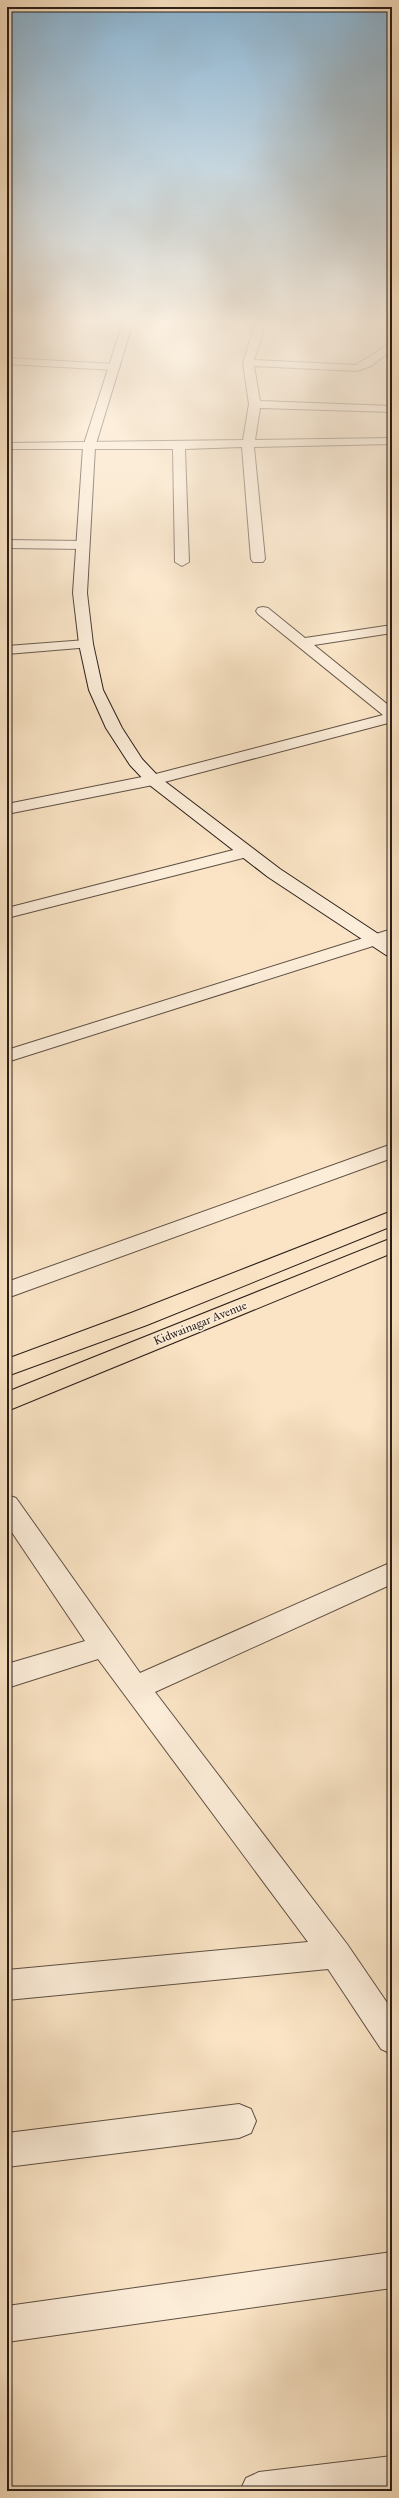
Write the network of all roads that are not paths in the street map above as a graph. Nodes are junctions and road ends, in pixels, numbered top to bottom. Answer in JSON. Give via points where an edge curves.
{"nodes":[{"id":1,"x":92,"y":439,"type":"edge"},
{"id":2,"x":250,"y":439,"type":"edge"},
{"id":3,"x":392,"y":442,"type":"edge"},
{"id":4,"x":249,"y":444,"type":"junction"},
{"id":5,"x":7,"y":446,"type":"edge"},
{"id":6,"x":178,"y":446,"type":"junction"},
{"id":7,"x":89,"y":447,"type":"junction"},
{"id":8,"x":7,"y":544,"type":"edge"},
{"id":9,"x":83,"y":545,"type":"junction"},
{"id":10,"x":258,"y":559,"type":"dead end"},
{"id":11,"x":182,"y":562,"type":"dead end"},
{"id":12,"x":263,"y":611,"type":"dead end"},
{"id":13,"x":392,"y":628,"type":"edge"},
{"id":14,"x":302,"y":643,"type":"junction"},
{"id":15,"x":86,"y":644,"type":"junction"},
{"id":16,"x":7,"y":650,"type":"edge"},
{"id":17,"x":392,"y":716,"type":"edge"},
{"id":18,"x":153,"y":780,"type":"junction"},
{"id":19,"x":7,"y":809,"type":"edge"},
{"id":20,"x":245,"y":852,"type":"junction"},
{"id":21,"x":7,"y":913,"type":"edge"},
{"id":22,"x":387,"y":942,"type":"edge"},
{"id":23,"x":7,"y":1056,"type":"edge"},
{"id":24,"x":392,"y":1151,"type":"edge"},
{"id":25,"x":392,"y":1218,"type":"edge"},
{"id":26,"x":392,"y":1245,"type":"edge"},
{"id":27,"x":7,"y":1290,"type":"edge"},
{"id":28,"x":7,"y":1368,"type":"edge"},
{"id":29,"x":7,"y":1402,"type":"edge"},
{"id":30,"x":7,"y":1505,"type":"edge"},
{"id":31,"x":391,"y":1574,"type":"edge"},
{"id":32,"x":104,"y":1646,"type":"junction"},
{"id":33,"x":7,"y":1676,"type":"edge"},
{"id":34,"x":135,"y":1688,"type":"junction"},
{"id":35,"x":336,"y":1954,"type":"junction"},
{"id":36,"x":7,"y":1985,"type":"edge"},
{"id":37,"x":392,"y":2038,"type":"edge"},
{"id":38,"x":239,"y":2121,"type":"dead end"},
{"id":39,"x":7,"y":2150,"type":"edge"},
{"id":40,"x":392,"y":2270,"type":"edge"},
{"id":41,"x":7,"y":2324,"type":"edge"},
{"id":42,"x":392,"y":2475,"type":"edge"},
{"id":43,"x":259,"y":2491,"type":"edge"}],
"edges":[{"from":1,"to":7,"type":"street"},
{"from":2,"to":4,"type":"street"},
{"from":3,"to":4,"type":"street"},
{"from":4,"to":6,"type":"street"},
{"from":4,"to":10,"type":"street","via":[[247,452]]},
{"from":5,"to":7,"type":"street"},
{"from":6,"to":7,"type":"street"},
{"from":6,"to":11,"type":"street"},
{"from":7,"to":9,"type":"street"},
{"from":8,"to":9,"type":"street"},
{"from":9,"to":15,"type":"street","via":[[80,593]]},
{"from":12,"to":14,"type":"street"},
{"from":13,"to":14,"type":"street"},
{"from":14,"to":17,"type":"street"},
{"from":15,"to":16,"type":"street"},
{"from":15,"to":18,"type":"street","via":[[96,690],[114,728],[136,762]]},
{"from":17,"to":18,"type":"street"},
{"from":18,"to":19,"type":"street"},
{"from":18,"to":20,"type":"street"},
{"from":20,"to":21,"type":"street"},
{"from":20,"to":22,"type":"street"},
{"from":22,"to":23,"type":"street"},
{"from":24,"to":27,"type":"street"},
{"from":25,"to":28,"type":"main road","via":[[139,1319]]},
{"from":26,"to":29,"type":"main road","name":"Kidwainagar Avenue"},
{"from":30,"to":32,"type":"street"},
{"from":31,"to":34,"type":"street"},
{"from":32,"to":33,"type":"street"},
{"from":32,"to":34,"type":"street"},
{"from":34,"to":35,"type":"street"},
{"from":35,"to":36,"type":"street"},
{"from":35,"to":37,"type":"street"},
{"from":38,"to":39,"type":"street"},
{"from":40,"to":41,"type":"street"},
{"from":42,"to":43,"type":"street"}]}
